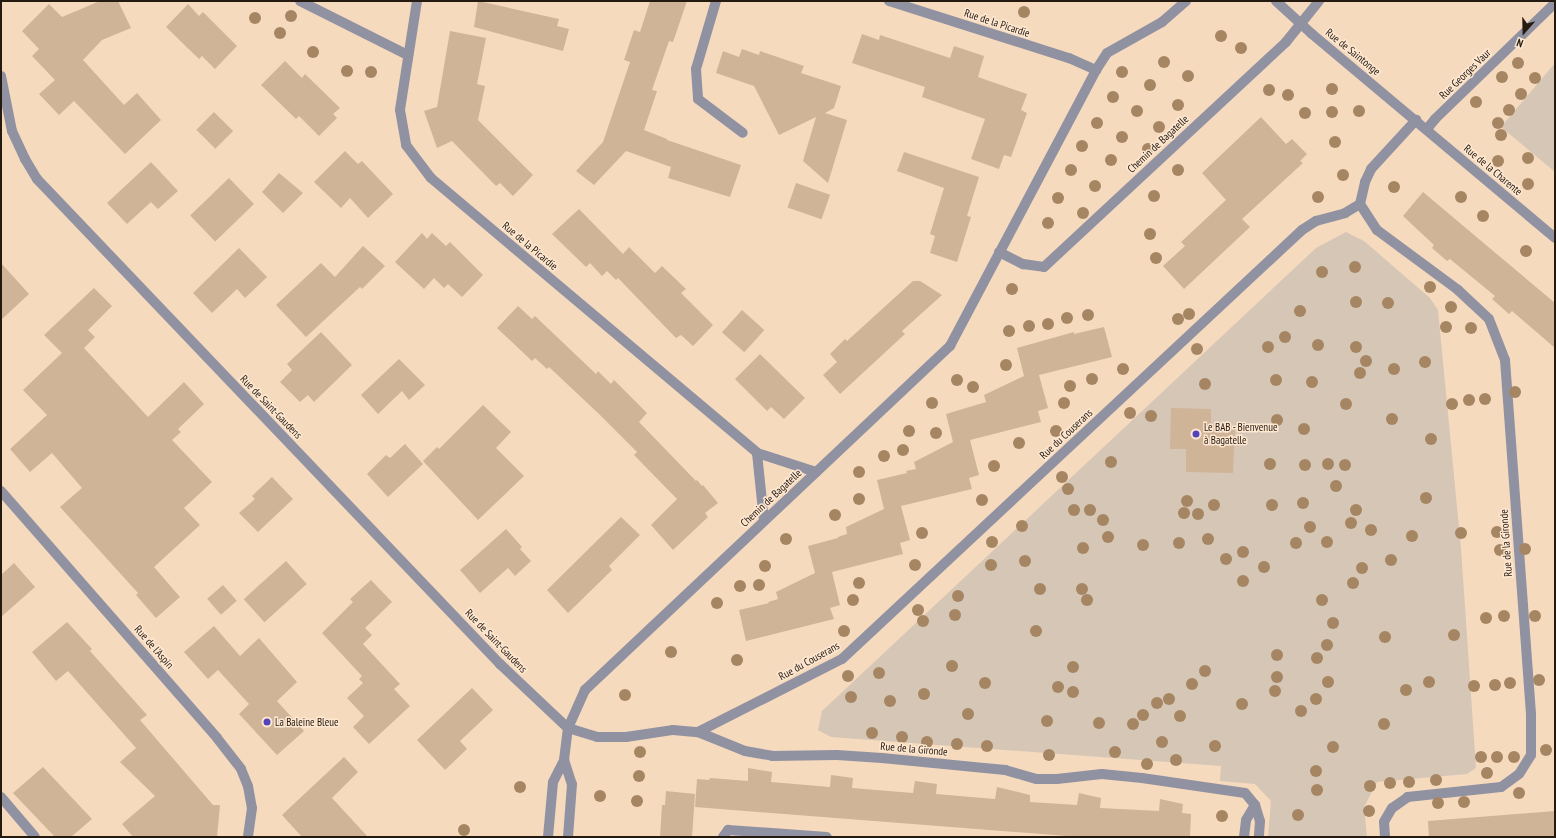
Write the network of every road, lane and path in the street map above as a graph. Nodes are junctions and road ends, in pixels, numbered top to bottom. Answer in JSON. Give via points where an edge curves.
{"nodes":[{"id":1,"x":300,"y":1,"type":"edge"},
{"id":2,"x":417,"y":1,"type":"edge"},
{"id":3,"x":716,"y":1,"type":"edge"},
{"id":4,"x":889,"y":1,"type":"edge"},
{"id":5,"x":1186,"y":1,"type":"edge"},
{"id":6,"x":1276,"y":1,"type":"edge"},
{"id":7,"x":1319,"y":1,"type":"edge"},
{"id":8,"x":1555,"y":3,"type":"edge"},
{"id":9,"x":1300,"y":23,"type":"junction"},
{"id":10,"x":408,"y":55,"type":"junction"},
{"id":11,"x":1096,"y":70,"type":"junction"},
{"id":12,"x":1,"y":76,"type":"edge"},
{"id":13,"x":1416,"y":120,"type":"junction"},
{"id":14,"x":1427,"y":129,"type":"junction"},
{"id":15,"x":743,"y":133,"type":"dead end"},
{"id":16,"x":1360,"y":204,"type":"junction"},
{"id":17,"x":1555,"y":238,"type":"edge"},
{"id":18,"x":999,"y":252,"type":"junction"},
{"id":19,"x":757,"y":453,"type":"junction"},
{"id":20,"x":816,"y":472,"type":"junction"},
{"id":21,"x":1,"y":491,"type":"edge"},
{"id":22,"x":764,"y":521,"type":"junction"},
{"id":23,"x":568,"y":728,"type":"junction"},
{"id":24,"x":698,"y":732,"type":"junction"},
{"id":25,"x":564,"y":760,"type":"junction"},
{"id":26,"x":1,"y":797,"type":"edge"},
{"id":27,"x":1255,"y":805,"type":"junction"},
{"id":28,"x":35,"y":837,"type":"edge"},
{"id":29,"x":248,"y":837,"type":"edge"},
{"id":30,"x":548,"y":837,"type":"edge"},
{"id":31,"x":568,"y":837,"type":"edge"},
{"id":32,"x":723,"y":837,"type":"edge"},
{"id":33,"x":827,"y":837,"type":"edge"},
{"id":34,"x":1244,"y":837,"type":"edge"},
{"id":35,"x":1259,"y":837,"type":"edge"},
{"id":36,"x":1385,"y":837,"type":"edge"}],
"edges":[{"from":1,"to":10,"type":"street"},
{"from":2,"to":10,"type":"street","name":"Rue de la Picardie"},
{"from":3,"to":15,"type":"street","via":[[696,69],[698,99]]},
{"from":4,"to":11,"type":"street","name":"Rue de la Picardie","via":[[1069,58]]},
{"from":5,"to":11,"type":"street","name":"Chemin de Bagatelle","via":[[1162,22],[1107,53]]},
{"from":6,"to":9,"type":"street","name":"Rue de Saintonge"},
{"from":7,"to":9,"type":"street","name":"Chemin de Bagatelle"},
{"from":8,"to":14,"type":"street","name":"Rue Georges Vaur","via":[[1434,119]]},
{"from":9,"to":13,"type":"street","name":"Rue de Saintonge"},
{"from":9,"to":18,"type":"street","name":"Chemin de Bagatelle","via":[[1286,42],[1044,266],[1023,264]]},
{"from":10,"to":19,"type":"street","name":"Rue de la Picardie","via":[[400,110],[406,145],[431,178]]},
{"from":11,"to":18,"type":"street","name":"Chemin de Bagatelle"},
{"from":12,"to":23,"type":"street","name":"Rue de Saint-Gaudens","via":[[12,131],[37,179],[500,664]]},
{"from":13,"to":14,"type":"street","name":"Rue de la Charente"},
{"from":13,"to":16,"type":"street","via":[[1371,169]]},
{"from":14,"to":17,"type":"street","name":"Rue de la Charente"},
{"from":16,"to":24,"type":"street","name":"Rue du Couserans","via":[[1345,213],[1316,221],[1302,230],[842,659]]},
{"from":16,"to":36,"type":"street","name":"Rue de la Gironde","via":[[1377,230],[1458,290],[1489,319],[1505,360],[1531,714],[1530,755],[1519,774],[1501,787],[1408,797],[1392,808],[1384,822]]},
{"from":18,"to":20,"type":"street","name":"Chemin de Bagatelle","via":[[950,346]]},
{"from":19,"to":20,"type":"street","name":"Rue de la Picardie"},
{"from":19,"to":22,"type":"street"},
{"from":20,"to":22,"type":"street","name":"Chemin de Bagatelle"},
{"from":21,"to":29,"type":"street","name":"Rue de l'Aspin","via":[[217,738],[241,769],[248,786],[252,808]]},
{"from":22,"to":23,"type":"street","name":"Chemin de Bagatelle","via":[[585,690]]},
{"from":23,"to":24,"type":"street","name":"Rue de la Gironde","via":[[597,737],[626,737],[673,730]]},
{"from":23,"to":25,"type":"street","name":"Chemin de Bagatelle"},
{"from":24,"to":27,"type":"street","name":"Rue de la Gironde","via":[[745,751],[772,756],[837,755],[882,758],[1005,770],[1037,779],[1102,774],[1126,776],[1245,793]]},
{"from":25,"to":30,"type":"street","name":"Chemin de Bagatelle","via":[[553,782]]},
{"from":25,"to":31,"type":"street","name":"Chemin de Bagatelle","via":[[572,784]]},
{"from":26,"to":28,"type":"street"},
{"from":27,"to":34,"type":"street","via":[[1246,820]]},
{"from":27,"to":35,"type":"street","via":[[1260,821]]},
{"from":32,"to":33,"type":"street","via":[[728,830]]}]}
